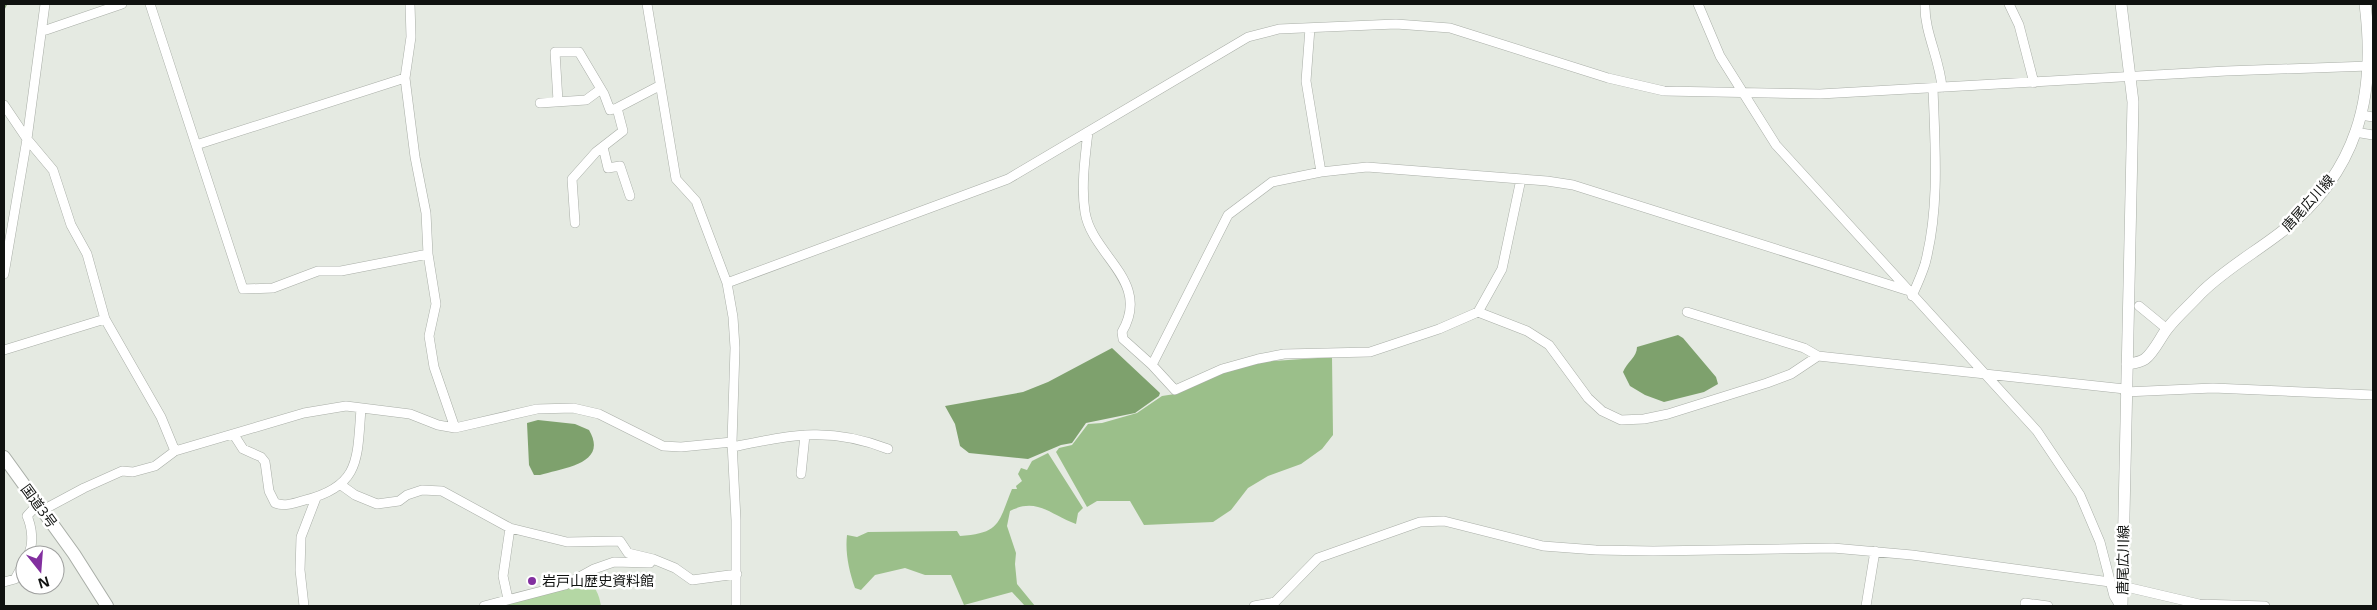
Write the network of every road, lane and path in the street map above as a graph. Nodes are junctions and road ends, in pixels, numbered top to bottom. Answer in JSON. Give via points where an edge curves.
{"nodes":[{"id":1,"x":45,"y":4,"type":"edge"},
{"id":2,"x":122,"y":4,"type":"edge"},
{"id":3,"x":150,"y":4,"type":"edge"},
{"id":4,"x":410,"y":4,"type":"edge"},
{"id":5,"x":647,"y":4,"type":"edge"},
{"id":6,"x":1698,"y":4,"type":"edge"},
{"id":7,"x":1925,"y":4,"type":"edge"},
{"id":8,"x":2009,"y":4,"type":"edge"},
{"id":9,"x":2121,"y":4,"type":"edge"},
{"id":10,"x":2365,"y":4,"type":"edge"},
{"id":11,"x":1310,"y":28,"type":"junction"},
{"id":12,"x":46,"y":30,"type":"dead end"},
{"id":13,"x":2369,"y":66,"type":"junction"},
{"id":14,"x":2130,"y":77,"type":"junction"},
{"id":15,"x":405,"y":78,"type":"junction"},
{"id":16,"x":2034,"y":83,"type":"junction"},
{"id":17,"x":659,"y":86,"type":"junction"},
{"id":18,"x":1938,"y":88,"type":"junction"},
{"id":19,"x":601,"y":89,"type":"junction"},
{"id":20,"x":1742,"y":93,"type":"junction"},
{"id":21,"x":558,"y":101,"type":"junction"},
{"id":22,"x":540,"y":103,"type":"dead end"},
{"id":23,"x":4,"y":105,"type":"edge"},
{"id":24,"x":617,"y":108,"type":"junction"},
{"id":25,"x":2361,"y":115,"type":"junction"},
{"id":26,"x":2373,"y":117,"type":"edge"},
{"id":27,"x":1088,"y":132,"type":"junction"},
{"id":28,"x":2354,"y":132,"type":"junction"},
{"id":29,"x":2373,"y":135,"type":"edge"},
{"id":30,"x":27,"y":139,"type":"junction"},
{"id":31,"x":196,"y":145,"type":"junction"},
{"id":32,"x":603,"y":147,"type":"junction"},
{"id":33,"x":1320,"y":172,"type":"junction"},
{"id":34,"x":1521,"y":179,"type":"junction"},
{"id":35,"x":630,"y":196,"type":"dead end"},
{"id":36,"x":575,"y":223,"type":"dead end"},
{"id":37,"x":428,"y":254,"type":"junction"},
{"id":38,"x":4,"y":274,"type":"edge"},
{"id":39,"x":727,"y":283,"type":"junction"},
{"id":40,"x":1909,"y":293,"type":"junction"},
{"id":41,"x":2139,"y":306,"type":"dead end"},
{"id":42,"x":1478,"y":312,"type":"junction"},
{"id":43,"x":1687,"y":312,"type":"dead end"},
{"id":44,"x":106,"y":319,"type":"junction"},
{"id":45,"x":2167,"y":329,"type":"junction"},
{"id":46,"x":4,"y":350,"type":"edge"},
{"id":47,"x":1818,"y":356,"type":"junction"},
{"id":48,"x":2127,"y":364,"type":"junction"},
{"id":49,"x":1152,"y":365,"type":"junction"},
{"id":50,"x":1987,"y":374,"type":"junction"},
{"id":51,"x":2125,"y":390,"type":"junction"},
{"id":52,"x":2373,"y":395,"type":"edge"},
{"id":53,"x":361,"y":409,"type":"junction"},
{"id":54,"x":454,"y":428,"type":"junction"},
{"id":55,"x":234,"y":436,"type":"junction"},
{"id":56,"x":804,"y":436,"type":"junction"},
{"id":57,"x":732,"y":445,"type":"junction"},
{"id":58,"x":888,"y":449,"type":"dead end"},
{"id":59,"x":175,"y":451,"type":"junction"},
{"id":60,"x":4,"y":457,"type":"edge"},
{"id":61,"x":801,"y":474,"type":"dead end"},
{"id":62,"x":341,"y":485,"type":"junction"},
{"id":63,"x":316,"y":498,"type":"junction"},
{"id":64,"x":40,"y":507,"type":"junction"},
{"id":65,"x":510,"y":528,"type":"junction"},
{"id":66,"x":31,"y":545,"type":"edge"},
{"id":67,"x":1875,"y":551,"type":"junction"},
{"id":68,"x":661,"y":563,"type":"junction"},
{"id":69,"x":737,"y":574,"type":"junction"},
{"id":70,"x":2110,"y":582,"type":"junction"},
{"id":71,"x":2122,"y":586,"type":"junction"},
{"id":72,"x":508,"y":599,"type":"junction"},
{"id":73,"x":2025,"y":603,"type":"dead end"},
{"id":74,"x":107,"y":606,"type":"edge"},
{"id":75,"x":304,"y":606,"type":"edge"},
{"id":76,"x":484,"y":606,"type":"edge"},
{"id":77,"x":736,"y":606,"type":"edge"},
{"id":78,"x":1254,"y":606,"type":"edge"},
{"id":79,"x":1866,"y":606,"type":"edge"},
{"id":80,"x":2048,"y":606,"type":"edge"},
{"id":81,"x":2121,"y":606,"type":"edge"},
{"id":82,"x":2224,"y":606,"type":"edge"},
{"id":83,"x":2265,"y":606,"type":"edge"}],
"edges":[{"from":1,"to":30,"type":"street"},
{"from":2,"to":12,"type":"street"},
{"from":3,"to":31,"type":"street"},
{"from":4,"to":15,"type":"street","via":[[411,37]]},
{"from":5,"to":17,"type":"street"},
{"from":6,"to":20,"type":"street","via":[[1720,56]]},
{"from":7,"to":18,"type":"street","via":[[1941,72]]},
{"from":8,"to":16,"type":"street","via":[[2019,25]]},
{"from":9,"to":14,"type":"main road","name":"唐尾広川線"},
{"from":10,"to":13,"type":"main road","name":"唐尾広川線"},
{"from":11,"to":20,"type":"street","via":[[1396,24],[1450,28],[1608,78],[1664,91]]},
{"from":11,"to":27,"type":"street","via":[[1279,29],[1248,37]]},
{"from":11,"to":33,"type":"street","via":[[1306,81]]},
{"from":13,"to":14,"type":"street"},
{"from":13,"to":25,"type":"main road","name":"唐尾広川線","via":[[2366,100]]},
{"from":14,"to":16,"type":"street"},
{"from":14,"to":48,"type":"main road","name":"唐尾広川線","via":[[2133,149]]},
{"from":15,"to":31,"type":"street"},
{"from":15,"to":37,"type":"street","via":[[426,214]]},
{"from":16,"to":18,"type":"street"},
{"from":17,"to":24,"type":"street"},
{"from":17,"to":39,"type":"street","via":[[676,179],[696,201]]},
{"from":18,"to":20,"type":"street","via":[[1820,94]]},
{"from":18,"to":40,"type":"street","via":[[1930,236],[1925,265]]},
{"from":19,"to":21,"type":"street","via":[[586,100]]},
{"from":19,"to":21,"type":"street","via":[[579,52],[555,52]]},
{"from":19,"to":24,"type":"street","via":[[610,110]]},
{"from":20,"to":40,"type":"street","via":[[1776,145]]},
{"from":21,"to":22,"type":"street"},
{"from":23,"to":30,"type":"street"},
{"from":24,"to":32,"type":"street","via":[[623,130]]},
{"from":25,"to":26,"type":"street"},
{"from":25,"to":28,"type":"main road","name":"唐尾広川線"},
{"from":27,"to":39,"type":"street","via":[[1008,179]]},
{"from":27,"to":49,"type":"street","via":[[1085,213],[1126,285],[1131,306],[1129,321],[1122,332],[1123,339]]},
{"from":28,"to":29,"type":"street"},
{"from":28,"to":45,"type":"main road","name":"唐尾広川線","via":[[2328,184],[2296,220],[2206,288]]},
{"from":30,"to":38,"type":"street"},
{"from":30,"to":44,"type":"street","via":[[53,170],[71,225],[87,254]]},
{"from":31,"to":37,"type":"street","via":[[243,289],[273,288],[318,271],[341,271]]},
{"from":32,"to":35,"type":"street","via":[[608,168],[620,166]]},
{"from":32,"to":36,"type":"street","via":[[572,179]]},
{"from":33,"to":34,"type":"street","via":[[1367,167]]},
{"from":33,"to":49,"type":"street","via":[[1272,182],[1228,215]]},
{"from":34,"to":40,"type":"street","via":[[1572,185]]},
{"from":34,"to":42,"type":"street","via":[[1502,269]]},
{"from":37,"to":54,"type":"street","via":[[436,304],[430,336],[434,368]]},
{"from":39,"to":57,"type":"street","via":[[735,348]]},
{"from":40,"to":50,"type":"street"},
{"from":41,"to":45,"type":"street"},
{"from":42,"to":47,"type":"street","via":[[1527,331],[1549,345],[1588,398],[1602,411],[1621,420],[1644,420],[1758,386],[1791,374]]},
{"from":42,"to":49,"type":"street","via":[[1370,352],[1284,354],[1258,359],[1222,369],[1175,390]]},
{"from":43,"to":47,"type":"street","via":[[1804,348]]},
{"from":44,"to":46,"type":"street"},
{"from":44,"to":59,"type":"street","via":[[161,417]]},
{"from":45,"to":48,"type":"main road","name":"唐尾広川線","via":[[2146,358]]},
{"from":47,"to":50,"type":"street"},
{"from":48,"to":51,"type":"main road","name":"唐尾広川線"},
{"from":50,"to":51,"type":"street"},
{"from":50,"to":70,"type":"street","via":[[2037,431],[2080,495],[2100,542]]},
{"from":51,"to":52,"type":"street","via":[[2213,388]]},
{"from":51,"to":71,"type":"main road","name":"唐尾広川線"},
{"from":53,"to":54,"type":"street","via":[[410,414]]},
{"from":53,"to":55,"type":"street","via":[[346,406],[304,413]]},
{"from":53,"to":62,"type":"street","via":[[352,473]]},
{"from":54,"to":57,"type":"street","via":[[537,409],[574,408],[599,414],[663,446]]},
{"from":55,"to":59,"type":"street"},
{"from":55,"to":63,"type":"street","via":[[244,448],[265,462],[269,491],[275,503],[288,505]]},
{"from":56,"to":57,"type":"street"},
{"from":56,"to":58,"type":"street","via":[[844,435]]},
{"from":56,"to":61,"type":"street"},
{"from":57,"to":69,"type":"street"},
{"from":59,"to":64,"type":"street","via":[[155,466],[133,472],[122,471]]},
{"from":60,"to":64,"type":"highway","name":"国道3号"},
{"from":62,"to":63,"type":"street"},
{"from":62,"to":65,"type":"street","via":[[377,504],[399,501],[422,490],[442,491]]},
{"from":63,"to":75,"type":"street","via":[[301,537]]},
{"from":64,"to":66,"type":"street","via":[[27,516],[31,526]]},
{"from":64,"to":74,"type":"highway","name":"国道3号"},
{"from":65,"to":68,"type":"street","via":[[567,542],[620,541],[628,553]]},
{"from":65,"to":72,"type":"street","via":[[503,576]]},
{"from":67,"to":70,"type":"street"},
{"from":67,"to":78,"type":"street","via":[[1833,548],[1596,550],[1543,546],[1444,521],[1420,522],[1318,558],[1275,602]]},
{"from":67,"to":79,"type":"street"},
{"from":68,"to":69,"type":"street","via":[[692,580]]},
{"from":68,"to":72,"type":"street","via":[[614,562],[565,585]]},
{"from":69,"to":77,"type":"street"},
{"from":70,"to":81,"type":"street"},
{"from":71,"to":81,"type":"main road","name":"唐尾広川線"},
{"from":71,"to":82,"type":"street","via":[[2199,604]]},
{"from":72,"to":76,"type":"street"},
{"from":73,"to":80,"type":"street"},
{"from":82,"to":83,"type":"street"}]}
